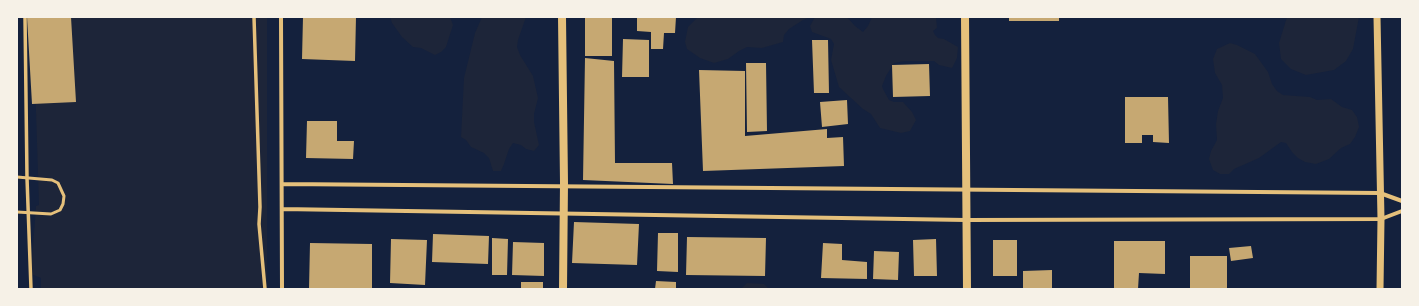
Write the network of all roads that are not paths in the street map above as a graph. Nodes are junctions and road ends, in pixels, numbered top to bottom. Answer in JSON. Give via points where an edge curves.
{"nodes":[{"id":1,"x":24,"y":17,"type":"edge"},
{"id":2,"x":254,"y":17,"type":"edge"},
{"id":3,"x":281,"y":17,"type":"edge"},
{"id":4,"x":562,"y":17,"type":"edge"},
{"id":5,"x":965,"y":17,"type":"edge"},
{"id":6,"x":1377,"y":17,"type":"edge"},
{"id":7,"x":17,"y":177,"type":"edge"},
{"id":8,"x":27,"y":178,"type":"junction"},
{"id":9,"x":282,"y":184,"type":"junction"},
{"id":10,"x":564,"y":186,"type":"junction"},
{"id":11,"x":966,"y":190,"type":"junction"},
{"id":12,"x":1380,"y":193,"type":"junction"},
{"id":13,"x":1402,"y":201,"type":"edge"},
{"id":14,"x":282,"y":209,"type":"junction"},
{"id":15,"x":1402,"y":211,"type":"edge"},
{"id":16,"x":17,"y":212,"type":"edge"},
{"id":17,"x":28,"y":212,"type":"junction"},
{"id":18,"x":564,"y":213,"type":"junction"},
{"id":19,"x":1381,"y":219,"type":"junction"},
{"id":20,"x":966,"y":220,"type":"junction"},
{"id":21,"x":32,"y":289,"type":"edge"},
{"id":22,"x":266,"y":289,"type":"edge"},
{"id":23,"x":282,"y":289,"type":"edge"},
{"id":24,"x":563,"y":289,"type":"edge"},
{"id":25,"x":967,"y":289,"type":"edge"},
{"id":26,"x":1380,"y":289,"type":"edge"}],
"edges":[{"from":1,"to":8,"type":"street"},
{"from":2,"to":22,"type":"street","via":[[259,224]]},
{"from":3,"to":9,"type":"street"},
{"from":4,"to":10,"type":"main road"},
{"from":5,"to":11,"type":"main road"},
{"from":6,"to":12,"type":"street"},
{"from":7,"to":8,"type":"lane"},
{"from":8,"to":17,"type":"street"},
{"from":8,"to":17,"type":"lane","via":[[58,182],[64,196],[60,210],[51,214]]},
{"from":9,"to":10,"type":"street"},
{"from":9,"to":14,"type":"street"},
{"from":10,"to":11,"type":"street"},
{"from":10,"to":18,"type":"main road"},
{"from":11,"to":12,"type":"street"},
{"from":11,"to":20,"type":"main road"},
{"from":12,"to":13,"type":"street"},
{"from":12,"to":19,"type":"street"},
{"from":14,"to":18,"type":"street"},
{"from":14,"to":23,"type":"street"},
{"from":15,"to":19,"type":"street"},
{"from":16,"to":17,"type":"lane"},
{"from":17,"to":21,"type":"street"},
{"from":18,"to":20,"type":"street"},
{"from":18,"to":24,"type":"main road"},
{"from":19,"to":20,"type":"street"},
{"from":19,"to":26,"type":"street"},
{"from":20,"to":25,"type":"main road"}]}
